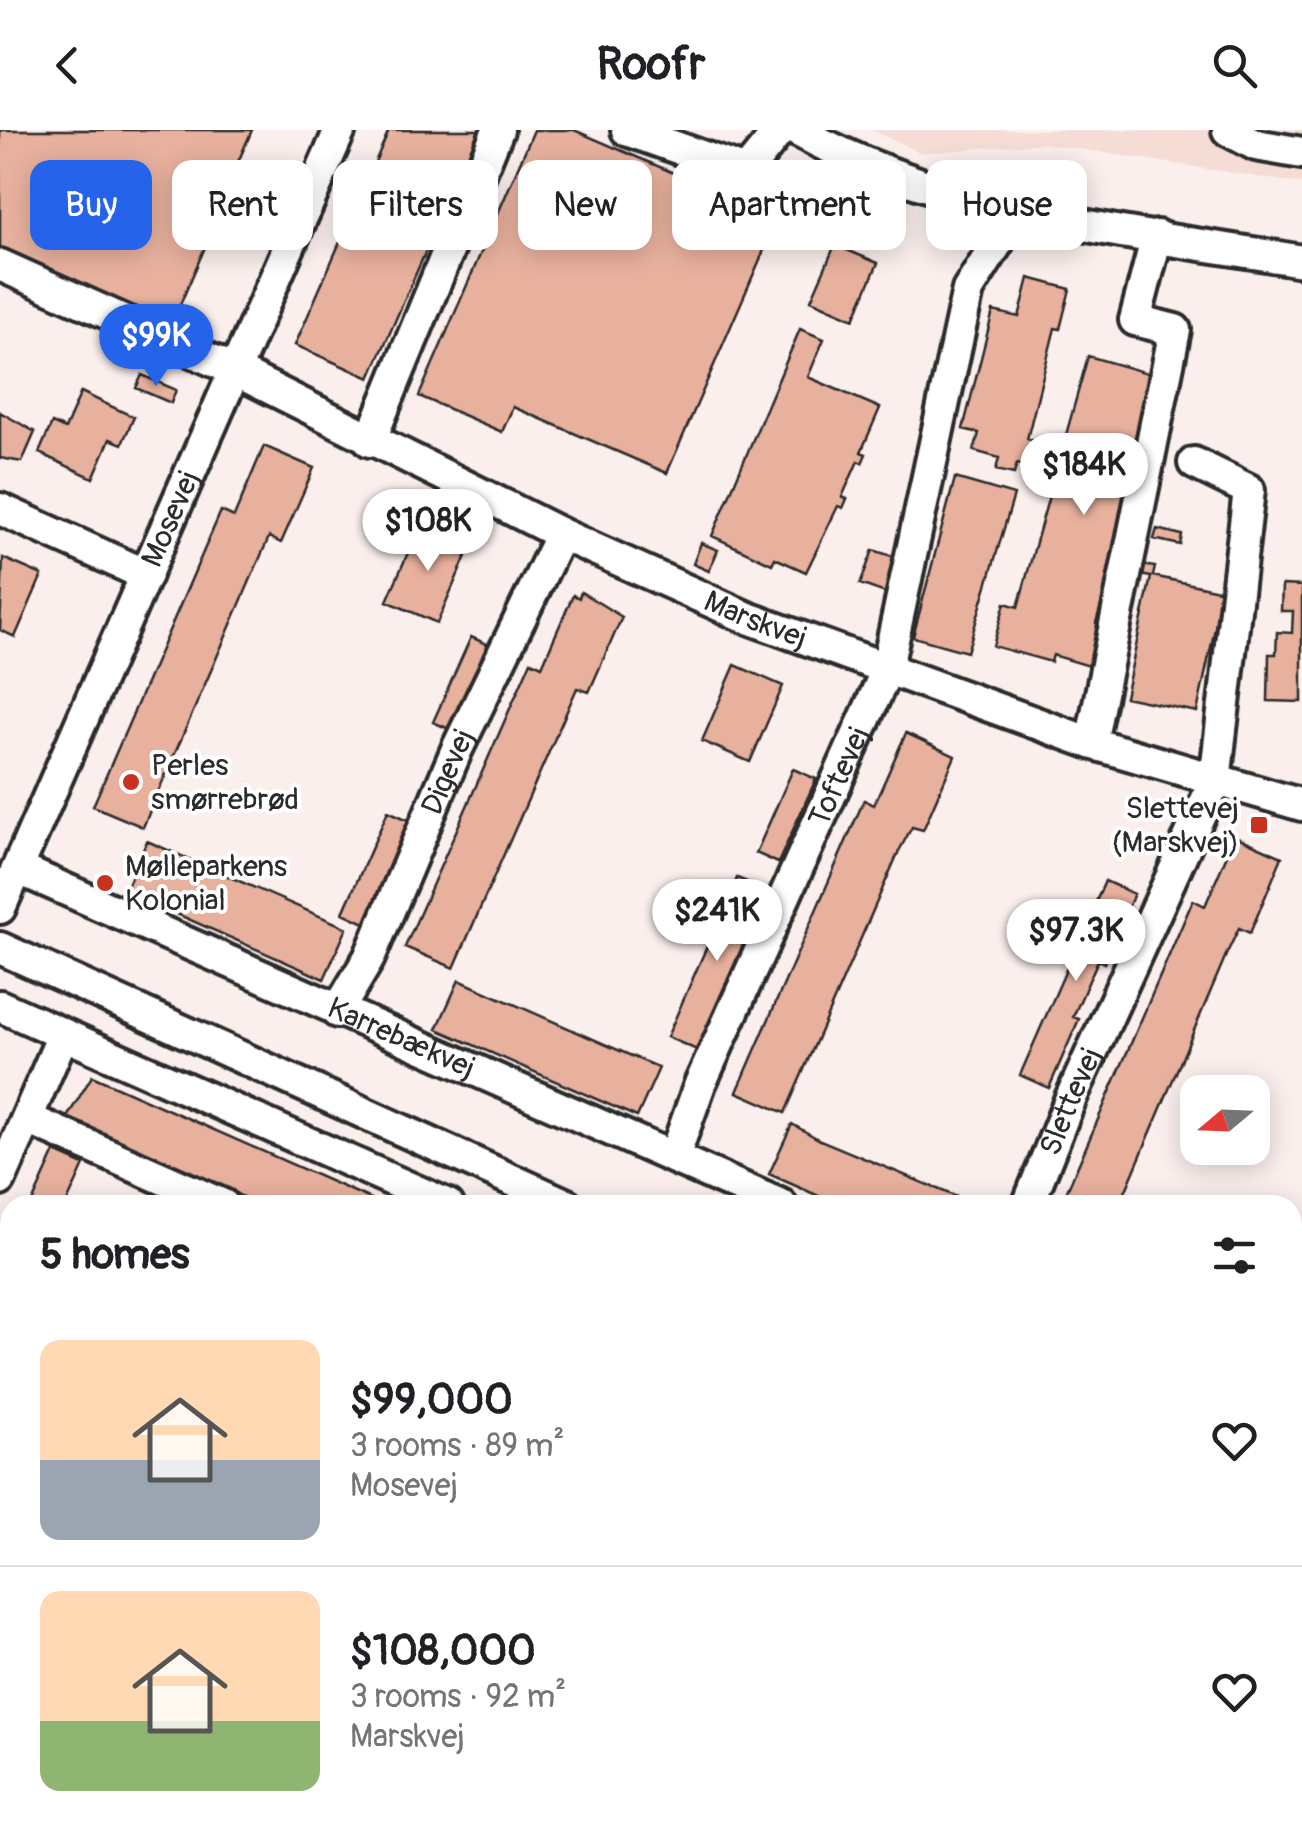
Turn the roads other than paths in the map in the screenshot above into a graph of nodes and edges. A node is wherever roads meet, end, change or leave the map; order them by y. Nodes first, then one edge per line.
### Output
1 (340, 130) edge
2 (498, 130) edge
3 (627, 130) edge
4 (780, 130) edge
5 (796, 130) edge
6 (1228, 130) edge
7 (1302, 152) edge
8 (926, 186) edge
9 (1087, 225) edge
10 (1157, 236) junction
11 (993, 250) edge
12 (1302, 261) edge
13 (0, 266) edge
14 (234, 370) junction
15 (370, 441) junction
16 (1194, 463) dead end
17 (0, 509) edge
18 (561, 534) junction
19 (146, 574) junction
20 (886, 672) junction
21 (1091, 743) junction
22 (1215, 781) junction
23 (1302, 805) edge
24 (19, 869) junction
25 (0, 908) edge
26 (0, 948) edge
27 (0, 1006) edge
28 (337, 1012) junction
29 (63, 1036) junction
30 (28, 1119) junction
31 (674, 1157) junction
32 (0, 1180) edge
33 (200, 1195) edge
34 (425, 1195) edge
35 (545, 1195) edge
36 (760, 1195) edge
37 (1032, 1195) edge

1 - 14 street, Mosevej
2 - 15 street
3 - 4 street
5 - 8 street
6 - 7 street
9 - 10 street
10 - 12 street
10 - 21 street
11 - 20 street, Toftevej
13 - 14 street, Marskvej
14 - 15 street, Marskvej
14 - 19 street, Mosevej
15 - 18 street, Marskvej
16 - 22 street, Slettevej
17 - 19 street
18 - 20 street, Marskvej
18 - 28 street, Digevej
19 - 24 street, Mosevej
20 - 21 street, Marskvej
20 - 31 street, Toftevej
21 - 22 street, Marskvej
22 - 23 street, Marskvej
22 - 37 street, Slettevej
24 - 25 street, Mosevej
24 - 28 street, Karrebækvej
26 - 35 street
27 - 29 street
28 - 31 street, Karrebækvej
29 - 30 street
29 - 34 street
30 - 32 street
30 - 33 street
31 - 36 street, Karrebækvej

